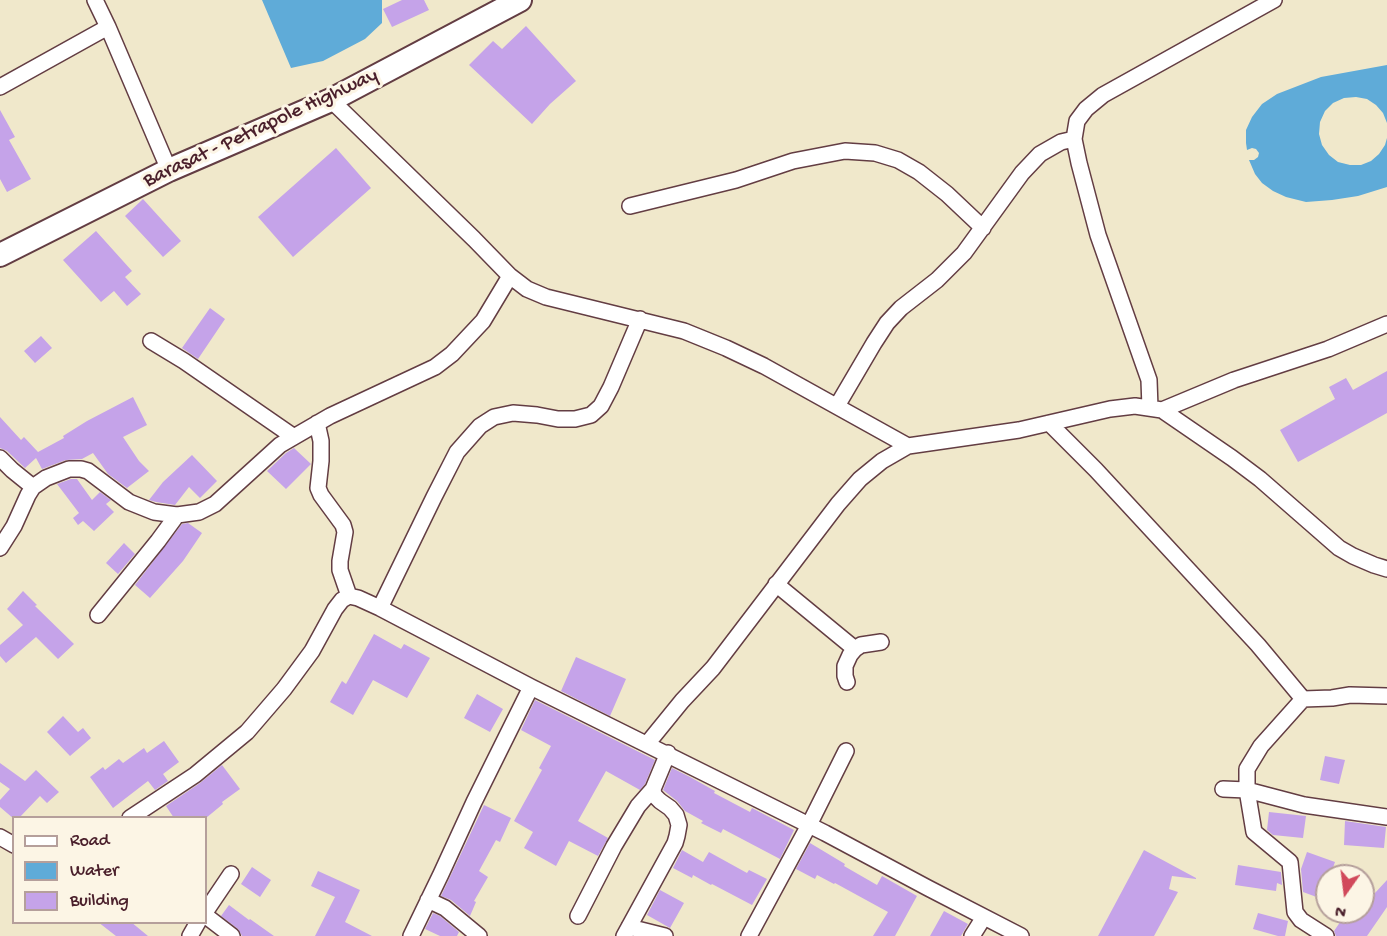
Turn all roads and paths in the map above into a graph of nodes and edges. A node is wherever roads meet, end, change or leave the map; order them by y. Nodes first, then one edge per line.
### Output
1 (95, 0) edge
2 (520, 0) edge
3 (1274, 0) edge
4 (108, 27) junction
5 (0, 87) edge
6 (331, 100) junction
7 (1074, 139) junction
8 (170, 170) junction
9 (630, 206) dead end
10 (983, 228) junction
11 (0, 255) edge
12 (510, 276) junction
13 (640, 319) junction
14 (1387, 324) edge
15 (151, 341) dead end
16 (837, 406) junction
17 (1156, 409) junction
18 (317, 423) junction
19 (1049, 423) junction
20 (294, 436) junction
21 (908, 446) junction
22 (0, 458) edge
23 (33, 487) junction
24 (177, 515) junction
25 (0, 548) edge
26 (1387, 569) edge
27 (776, 584) junction
28 (349, 596) junction
29 (380, 608) junction
30 (98, 615) dead end
31 (881, 642) dead end
32 (855, 649) junction
33 (847, 682) dead end
34 (531, 687) junction
35 (1387, 696) edge
36 (1303, 699) junction
37 (647, 744) junction
38 (846, 751) dead end
39 (668, 753) junction
40 (653, 789) junction
41 (1223, 789) dead end
42 (1247, 790) junction
43 (132, 816) edge
44 (1387, 817) edge
45 (809, 825) junction
46 (231, 874) dead end
47 (428, 900) junction
48 (207, 910) edge
49 (578, 916) dead end
50 (207, 917) edge
51 (984, 917) junction
52 (627, 932) edge
53 (756, 933) edge
54 (232, 936) edge
55 (411, 936) edge
56 (479, 936) edge
57 (665, 936) edge
58 (972, 936) edge
59 (1021, 936) edge
60 (1326, 936) edge

1 - 4 street
2 - 6 highway, Barasat - Petrapole Highway
3 - 7 street
4 - 5 street
4 - 8 street
6 - 8 highway, Barasat - Petrapole Highway
6 - 12 street
7 - 10 street
7 - 17 street
8 - 11 highway, Barasat - Petrapole Highway
9 - 10 street
10 - 16 street
12 - 13 street
12 - 18 street
13 - 16 street
13 - 29 street
14 - 17 street
15 - 20 street
16 - 21 street
17 - 19 street
17 - 26 street
18 - 20 street
18 - 28 street
19 - 21 street
19 - 36 street
20 - 24 street
21 - 27 street
22 - 23 street
23 - 24 street
23 - 25 street
24 - 30 street
27 - 32 street
27 - 37 street
28 - 29 street
28 - 43 street
29 - 34 street
31 - 32 street
32 - 33 street
34 - 37 street
34 - 47 street
35 - 36 street
36 - 42 street
37 - 39 street
38 - 45 street
39 - 40 street
39 - 45 street
40 - 49 street
40 - 52 street
41 - 42 street
42 - 44 street
42 - 60 street
45 - 51 street
45 - 53 street
46 - 48 street
47 - 55 street
47 - 56 street
50 - 54 street
51 - 58 street
51 - 59 street
52 - 57 street

